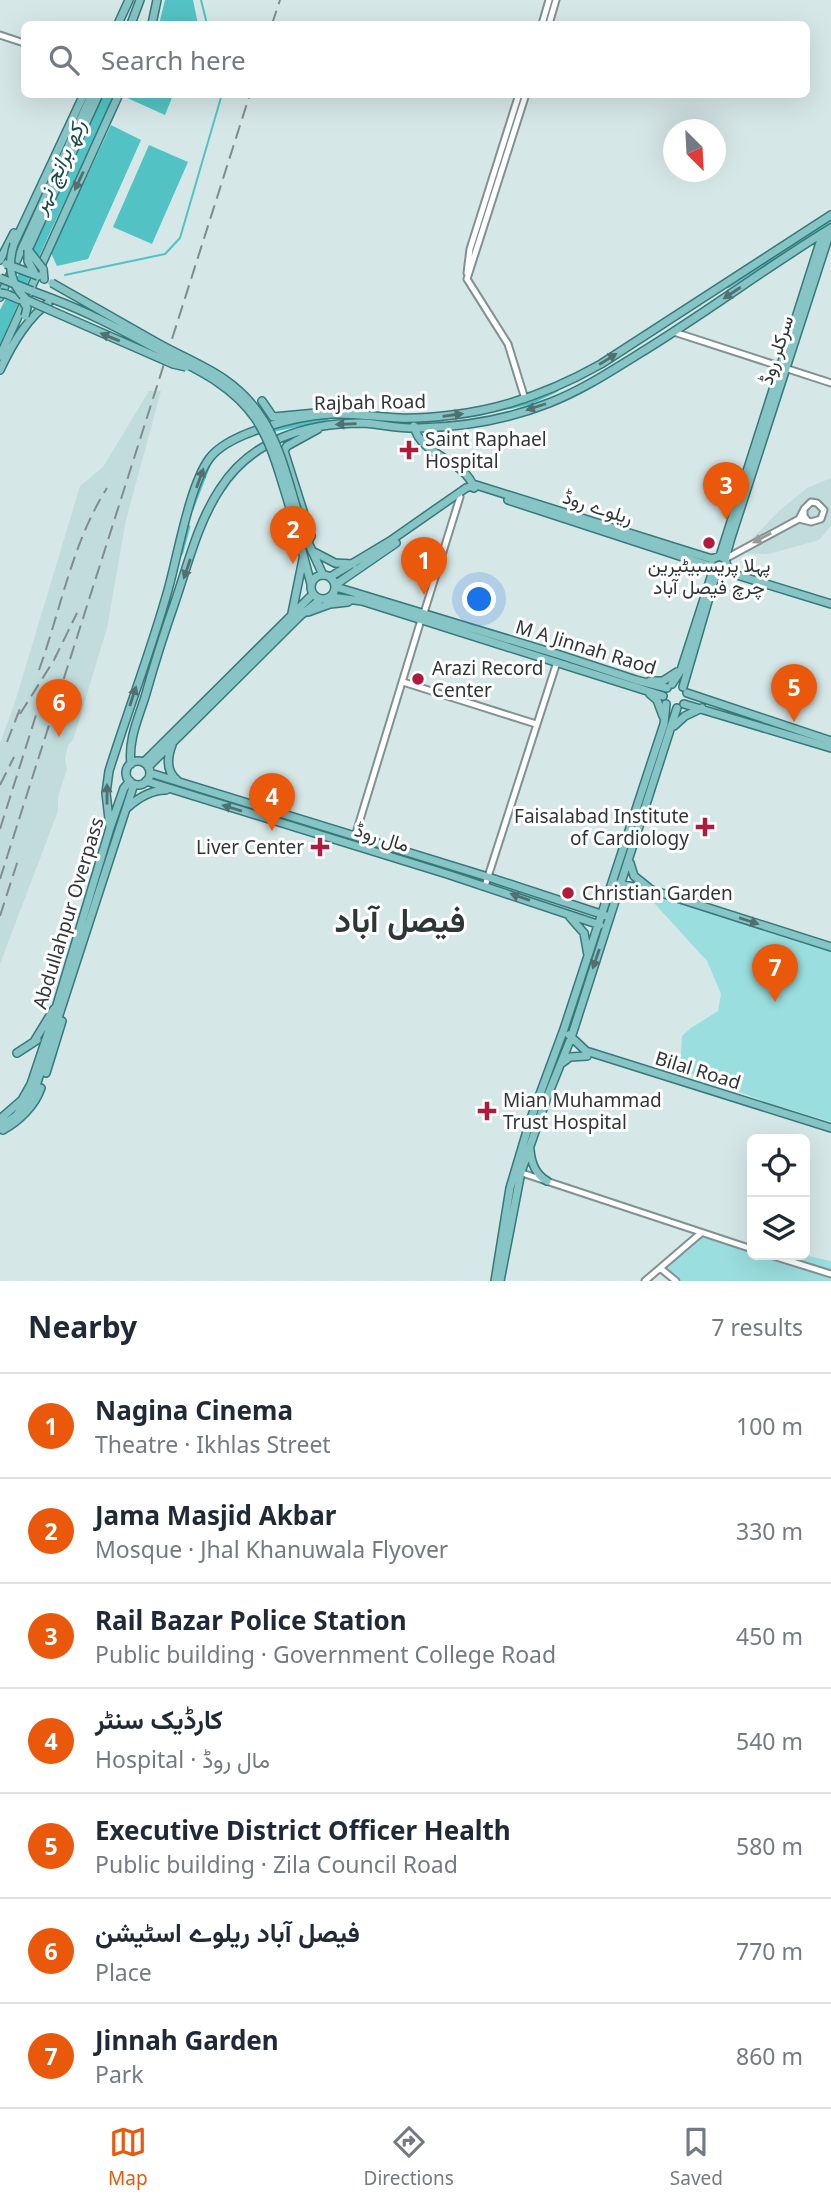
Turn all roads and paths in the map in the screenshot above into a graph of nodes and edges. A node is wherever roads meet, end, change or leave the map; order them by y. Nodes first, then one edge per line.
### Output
1 (129, 0) edge
2 (140, 0) edge
3 (157, 0) edge
4 (549, 0) edge
5 (556, 0) edge
6 (122, 21) edge
7 (132, 21) edge
8 (153, 21) edge
9 (543, 21) edge
10 (550, 21) edge
11 (0, 35) edge
12 (21, 42) edge
13 (82, 98) edge
14 (90, 98) edge
15 (97, 98) edge
16 (117, 98) edge
17 (518, 98) edge
18 (525, 98) edge
19 (831, 215) edge
20 (828, 230) edge
21 (810, 242) junction
22 (12, 244) junction
23 (818, 249) junction
24 (26, 251) junction
25 (2, 263) edge
26 (764, 265) junction
27 (41, 275) junction
28 (0, 278) edge
29 (467, 279) junction
30 (0, 295) edge
31 (53, 299) junction
32 (674, 332) junction
33 (20, 333) junction
34 (0, 356) edge
35 (783, 368) junction
36 (197, 369) junction
37 (0, 370) edge
38 (831, 383) edge
39 (525, 399) junction
40 (262, 401) dead end
41 (492, 413) junction
42 (326, 415) junction
43 (414, 423) junction
44 (321, 426) junction
45 (474, 487) junction
46 (460, 497) junction
47 (804, 509) junction
48 (296, 517) junction
49 (799, 519) junction
50 (808, 521) junction
51 (310, 547) junction
52 (303, 558) junction
53 (718, 565) junction
54 (357, 566) junction
55 (734, 575) junction
56 (327, 576) junction
57 (713, 583) junction
58 (311, 585) junction
59 (336, 586) junction
60 (356, 592) junction
61 (313, 594) junction
62 (331, 597) junction
63 (321, 599) junction
64 (362, 601) junction
65 (831, 602) edge
66 (292, 613) junction
67 (301, 615) junction
68 (423, 616) junction
69 (557, 662) junction
70 (144, 663) junction
71 (154, 666) junction
72 (681, 670) junction
73 (686, 677) junction
74 (403, 682) junction
75 (641, 685) junction
76 (669, 686) junction
77 (685, 690) junction
78 (698, 698) junction
79 (665, 700) junction
80 (681, 706) junction
81 (703, 708) junction
82 (536, 724) junction
83 (664, 724) junction
84 (665, 737) junction
85 (173, 741) junction
86 (831, 741) edge
87 (118, 743) junction
88 (131, 747) junction
89 (831, 748) edge
90 (131, 764) junction
91 (147, 771) junction
92 (132, 782) junction
93 (179, 787) junction
94 (125, 809) junction
95 (110, 828) junction
96 (355, 836) junction
97 (630, 859) junction
98 (488, 877) junction
99 (617, 884) junction
100 (485, 886) junction
101 (652, 890) junction
102 (606, 902) junction
103 (587, 909) junction
104 (566, 913) junction
105 (606, 916) junction
106 (598, 925) junction
107 (607, 929) junction
108 (831, 947) edge
109 (588, 956) junction
110 (57, 1006) junction
111 (564, 1029) junction
112 (571, 1038) junction
113 (35, 1040) junction
114 (45, 1041) junction
115 (558, 1044) junction
116 (568, 1048) junction
117 (17, 1053) dead end
118 (587, 1056) junction
119 (45, 1057) junction
120 (558, 1068) junction
121 (0, 1119) edge
122 (0, 1129) edge
123 (831, 1130) edge
124 (530, 1145) junction
125 (518, 1171) junction
126 (547, 1181) junction
127 (702, 1233) junction
128 (747, 1247) edge
129 (786, 1260) edge
130 (660, 1268) junction
131 (831, 1274) edge
132 (500, 1281) edge
133 (645, 1281) edge
134 (676, 1281) edge

1 - 6 main road
2 - 7 main road
3 - 8 main road
4 - 9 street
5 - 10 street
11 - 12 street
13 - 22 main road
14 - 30 main road
15 - 24 main road
16 -> 34 main road
17 - 29 street
18 - 29 street
19 - 26 main road, Rajbah Road
20 - 21 main road, Rajbah Road
20 - 23 main road
20 - 35 main road, سرکلر روڈ
21 - 23 main road
21 - 26 main road, Rajbah Road
22 - 24 main road, bridge
22 - 25 main road
36 -> 22 main road, bridge
23 - 35 main road
24 - 27 main road, bridge
25 - 27 main road, bridge
26 -> 32 main road, Rajbah Road
39 -> 26 main road, Rajbah Road
27 - 48 main road, bridge
28 - 31 main road, bridge
29 - 39 street
30 - 33 main road, bridge
31 - 33 main road
31 - 36 main road, bridge
32 - 35 street
32 -> 41 main road, Rajbah Road
33 - 37 main road
35 - 38 street
35 - 53 main road
36 - 48 main road, bridge
39 - 41 main road, Rajbah Road
40 - 42 main road
41 - 43 main road, Rajbah Road
42 - 43 main road, Rajbah Road
70 -> 42 main road, Rajbah Road
43 -> 44 main road, Rajbah Road
43 - 45 main road, ریلوے روڈ
44 - 51 main road
44 -> 71 main road, Rajbah Road
45 - 46 main road
45 - 53 main road, ریلوے روڈ
45 - 54 main road
46 - 54 main road
46 - 68 street
47 - 49 street
47 - 50 street
47 - 50 street
48 - 51 main road
48 - 52 main road
49 - 50 street
49 -> 53 street
51 - 54 main road
51 - 56 main road
52 - 58 main road
52 - 66 main road
53 - 55 main road
53 - 57 main road
53 - 65 main road
53 - 72 main road
54 - 56 main road
54 - 59 main road
54 - 60 main road
55 - 57 main road
55 - 65 main road
56 - 58 main road
56 - 59 main road
57 - 73 main road
58 - 61 main road
59 - 60 main road, M A Jinnah Raod
59 - 62 main road
60 - 68 main road, M A Jinnah Raod
61 - 63 main road
61 - 66 main road
62 - 63 main road
62 - 64 main road
63 - 67 main road
64 - 67 main road
64 - 68 main road
66 - 91 main road
67 - 85 main road
68 - 69 main road, M A Jinnah Raod
68 - 74 street
68 - 75 main road, M A Jinnah Raod
69 - 75 main road, M A Jinnah Raod
69 - 82 street
70 - 71 main road
87 -> 70 main road, Rajbah Road
71 - 88 main road, Rajbah Road
72 - 75 main road
72 - 76 main road
73 - 77 main road
73 - 78 main road
74 - 82 street
74 - 96 street
75 - 76 main road, M A Jinnah Raod
75 - 79 main road, M A Jinnah Raod
75 - 83 main road
76 - 77 main road, M A Jinnah Raod
76 - 79 main road
77 - 78 main road, M A Jinnah Raod
77 - 80 main road
78 - 86 main road, M A Jinnah Raod
79 - 80 main road, M A Jinnah Raod
79 - 83 main road
80 - 81 main road, M A Jinnah Raod
80 - 84 main road
81 - 84 main road
81 - 89 main road, M A Jinnah Raod
82 - 98 street
83 - 84 main road
84 - 97 main road
84 - 99 main road
85 - 91 main road
85 - 93 main road
87 - 88 main road
95 -> 87 main road, Rajbah Road
88 - 90 main road, Rajbah Road
90 - 91 main road
90 - 92 main road, Rajbah Road
91 - 92 main road
91 - 93 main road, مال روڈ
92 - 94 main road, Abdullahpur Overpass
92 - 95 main road, Abdullahpur Overpass
93 - 94 main road
93 - 96 main road, مال روڈ
100 -> 93 main road, مال روڈ
94 - 119 main road, Abdullahpur Overpass
95 - 110 main road, Abdullahpur Overpass
96 - 98 main road, مال روڈ
97 - 99 main road
97 - 101 main road
98 - 100 street
98 - 103 main road, مال روڈ
99 - 101 main road
99 - 102 main road
99 - 105 main road
104 -> 100 main road, مال روڈ
101 -> 108 main road
102 - 103 main road
102 - 105 main road
103 - 105 main road, مال روڈ
104 - 106 main road, مال روڈ
104 - 109 main road
105 - 106 main road
105 - 107 main road
106 - 107 main road, مال روڈ
106 - 109 main road
107 -> 112 main road
109 - 111 main road
110 - 113 main road
110 - 114 main road, Abdullahpur Overpass
111 - 112 main road, Bilal Road
111 - 115 main road
112 - 116 main road
112 - 123 main road, Bilal Road
113 - 114 main road
113 - 117 main road
114 - 119 main road, Abdullahpur Overpass
115 - 116 main road, Bilal Road
115 - 125 main road
116 - 118 main road, Bilal Road
116 - 120 main road
118 - 120 main road
118 - 123 main road, Bilal Road
119 - 121 main road
119 - 122 main road
120 - 124 main road
124 - 125 main road
124 - 126 main road
125 - 126 street
125 - 132 main road
126 - 127 street
127 - 128 street
127 - 130 street
129 - 131 street
130 - 133 street
130 - 134 street

